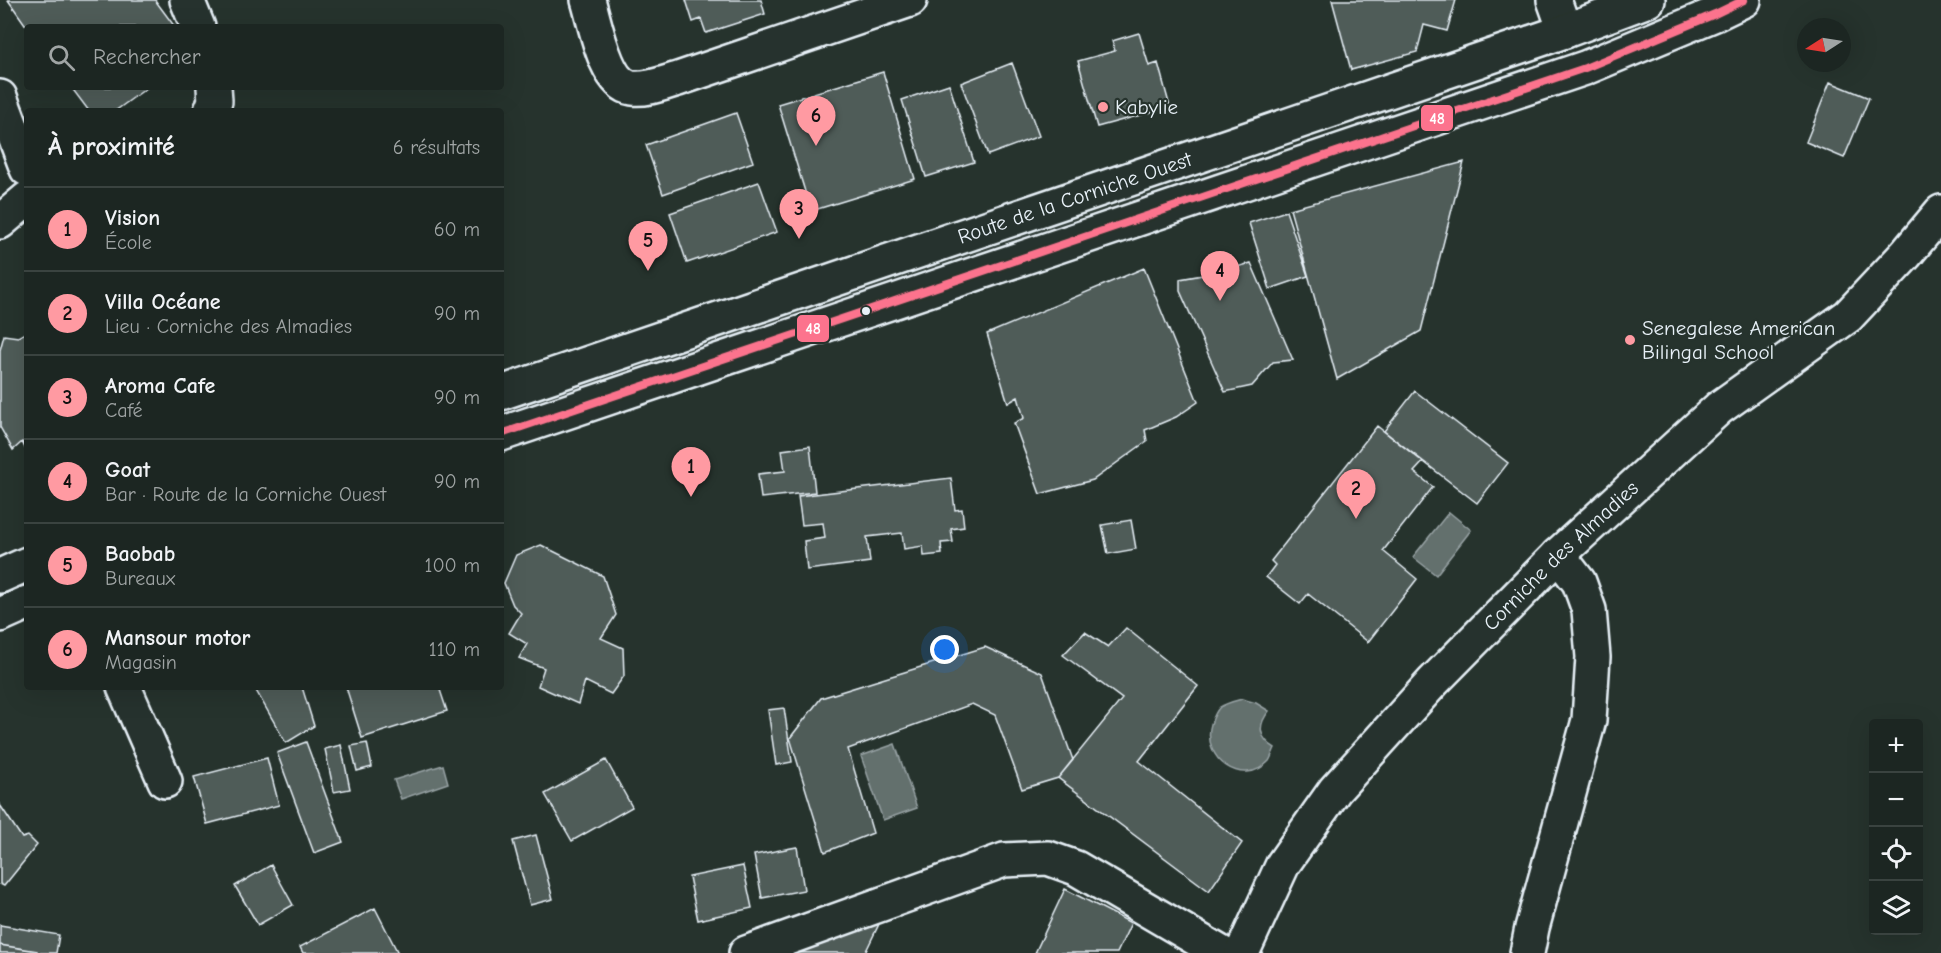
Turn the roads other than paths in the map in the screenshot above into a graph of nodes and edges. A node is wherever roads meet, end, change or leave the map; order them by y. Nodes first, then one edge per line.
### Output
1 (187, 0) edge
2 (588, 0) edge
3 (910, 0) edge
4 (1554, 0) edge
5 (1648, 0) edge
6 (1744, 0) edge
7 (197, 24) edge
8 (1565, 31) junction
9 (214, 90) edge
10 (0, 98) edge
11 (212, 108) edge
12 (24, 162) edge
13 (24, 202) edge
14 (1941, 212) edge
15 (0, 222) edge
16 (504, 392) edge
17 (504, 433) edge
18 (1558, 555) junction
19 (24, 565) edge
20 (0, 576) edge
21 (24, 604) edge
22 (0, 615) edge
23 (125, 690) edge
24 (165, 781) dead end
25 (746, 953) edge
26 (1221, 953) edge
27 (1242, 953) edge
28 (1527, 953) edge

1 - 7 main road
2 - 3 main road
4 - 8 main road
5 - 8 main road, Route de la Corniche Ouest
6 - 17 main road, Route de la Corniche Ouest
8 - 16 main road, Route de la Corniche Ouest
9 - 11 main road
10 - 12 main road
13 - 15 main road
14 - 18 main road, Corniche des Almadies
18 - 27 main road, Corniche des Almadies
18 - 28 main road
19 - 20 main road
21 - 22 main road
23 - 24 main road
25 - 26 main road

